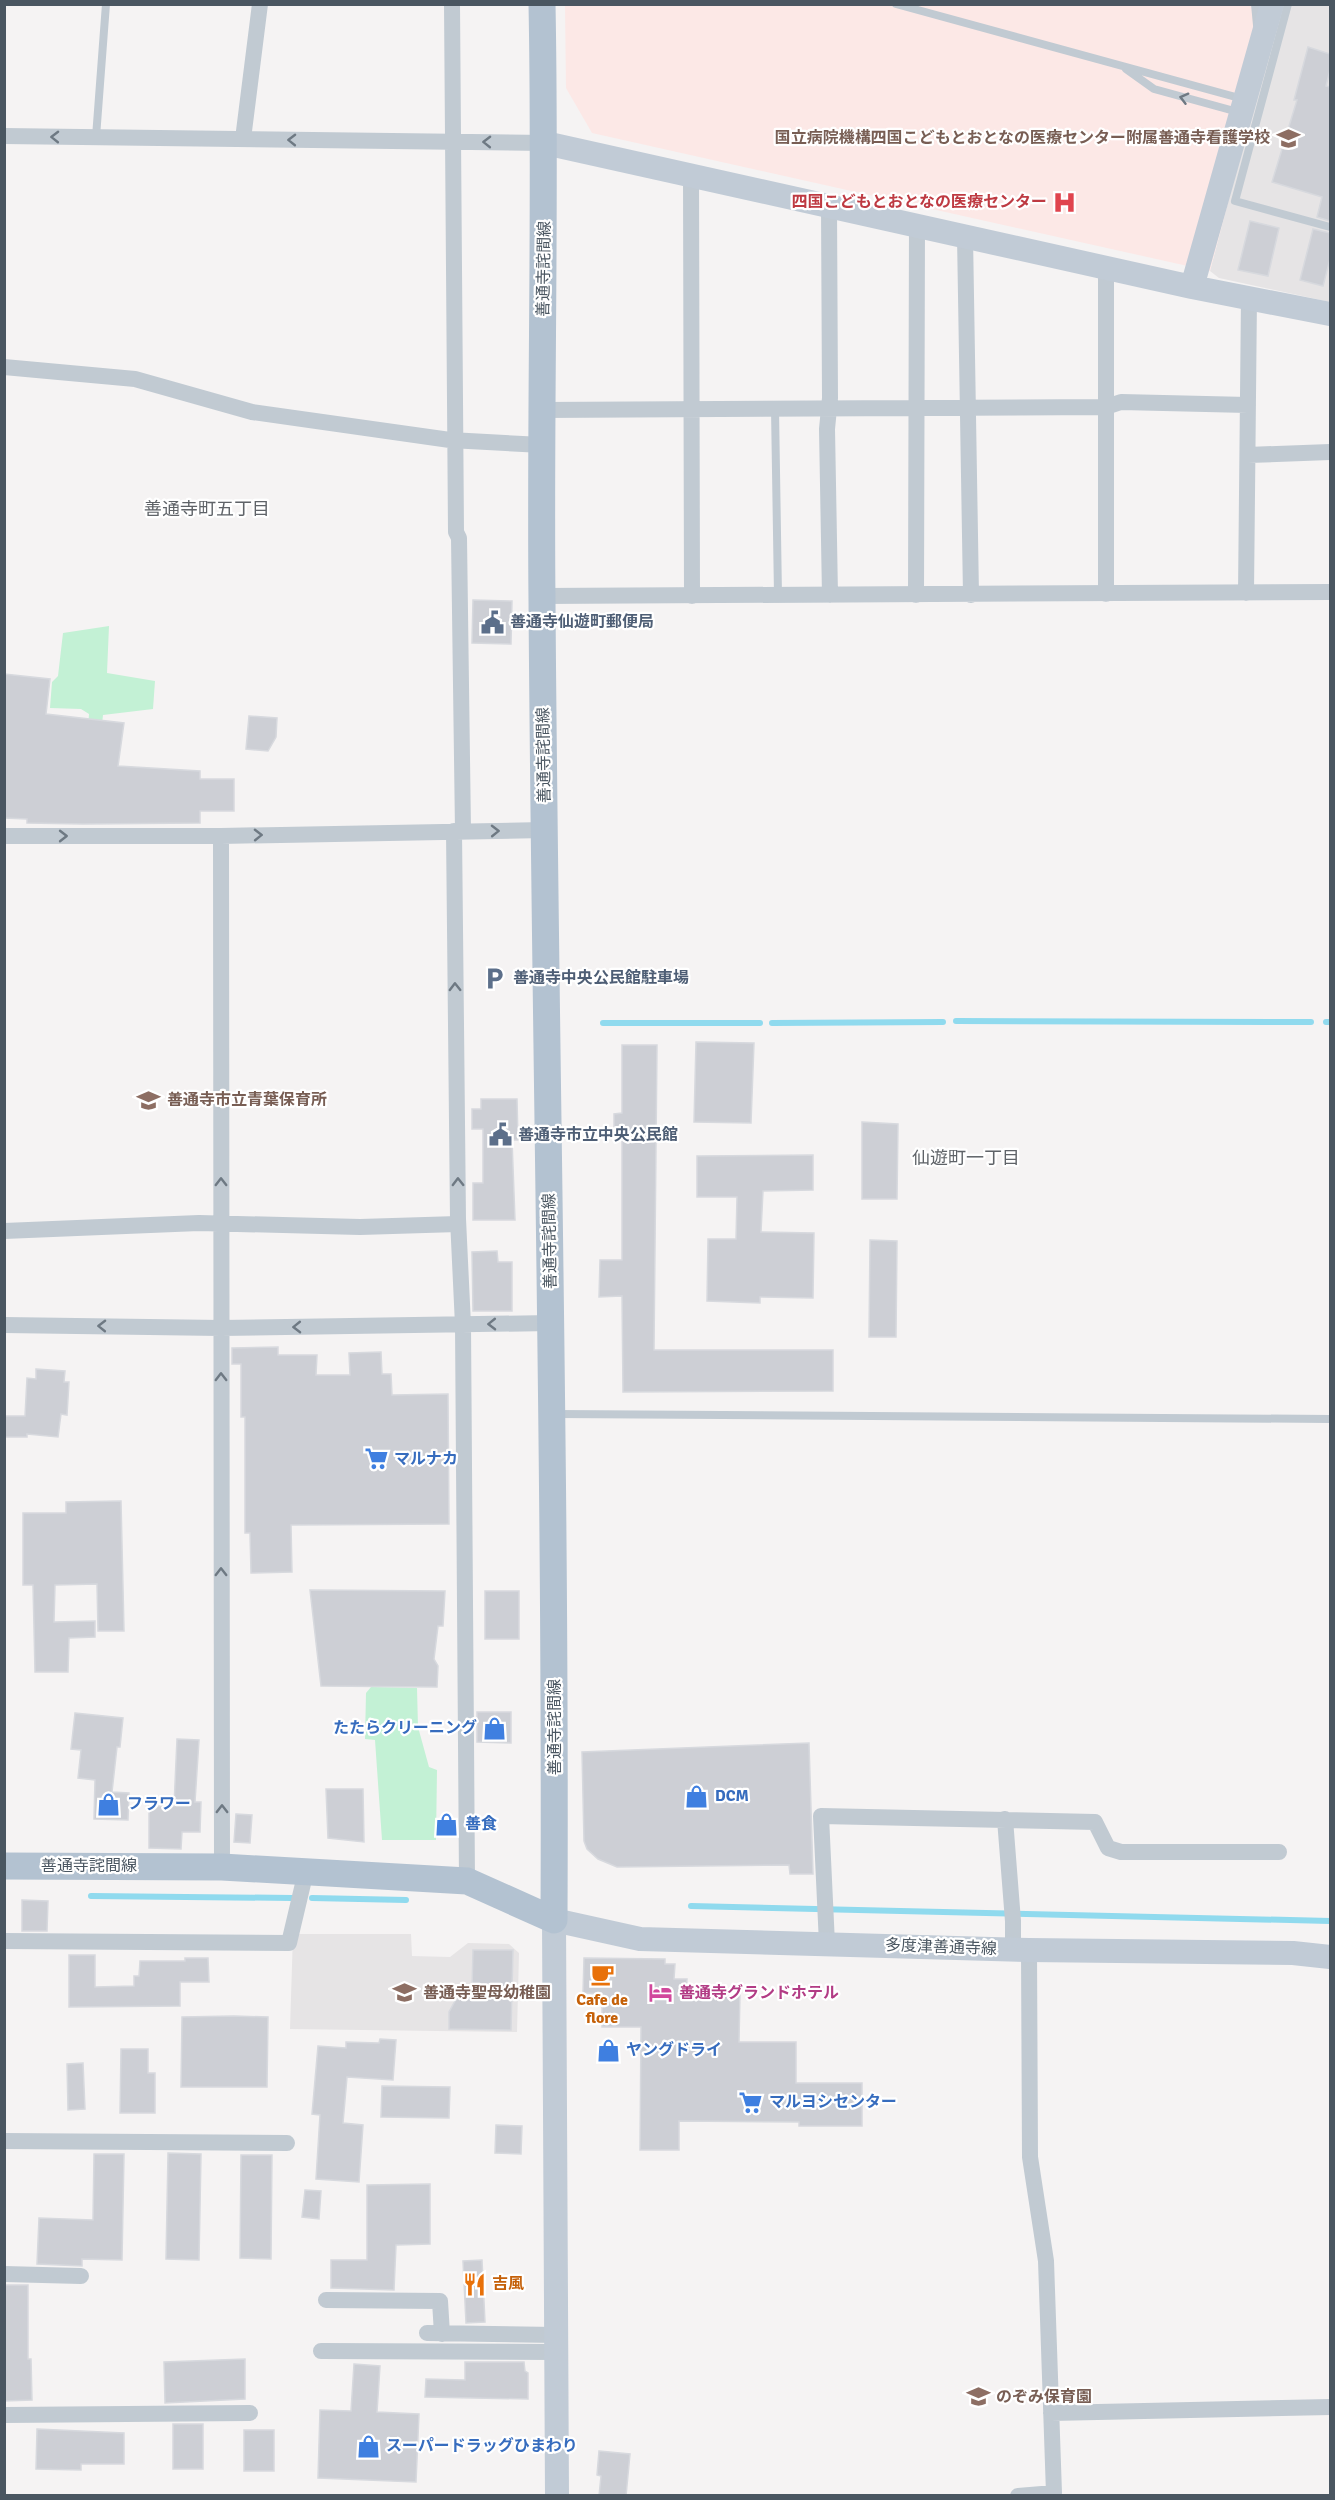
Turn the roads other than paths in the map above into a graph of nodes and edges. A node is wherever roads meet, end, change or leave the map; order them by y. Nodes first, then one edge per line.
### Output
1 (106, 4) edge
2 (260, 4) edge
3 (452, 4) edge
4 (542, 4) edge
5 (896, 4) edge
6 (1254, 4) edge
7 (1272, 4) edge
8 (1288, 4) edge
9 (1260, 46) junction
10 (1123, 67) junction
11 (1243, 106) junction
12 (4, 136) edge
13 (96, 137) junction
14 (243, 139) junction
15 (453, 142) junction
16 (545, 143) junction
17 (691, 175) junction
18 (829, 206) junction
19 (918, 226) junction
20 (1330, 227) edge
21 (965, 236) junction
22 (1106, 268) junction
23 (1192, 287) junction
24 (1249, 297) junction
25 (1330, 314) edge
26 (4, 367) edge
27 (1248, 405) junction
28 (1106, 407) junction
29 (829, 408) junction
30 (916, 408) junction
31 (968, 408) junction
32 (692, 409) junction
33 (776, 409) junction
34 (542, 410) junction
35 (455, 440) junction
36 (542, 445) junction
37 (1330, 452) edge
38 (1248, 454) junction
39 (1330, 592) edge
40 (1246, 593) junction
41 (1106, 594) junction
42 (778, 595) junction
43 (830, 595) junction
44 (916, 595) junction
45 (971, 595) junction
46 (692, 596) junction
47 (542, 597) junction
48 (544, 830) junction
49 (458, 831) junction
50 (4, 836) edge
51 (221, 836) junction
52 (221, 1223) junction
53 (458, 1224) junction
54 (4, 1231) edge
55 (550, 1323) junction
56 (4, 1325) edge
57 (463, 1325) junction
58 (221, 1328) junction
59 (552, 1414) junction
60 (1330, 1419) edge
61 (1005, 1819) junction
62 (1279, 1852) dead end
63 (4, 1866) edge
64 (222, 1867) junction
65 (306, 1871) junction
66 (467, 1881) junction
67 (554, 1920) junction
68 (4, 1941) edge
69 (827, 1944) junction
70 (1021, 1949) junction
71 (1330, 1957) edge
72 (4, 2141) edge
73 (287, 2143) dead end
74 (4, 2274) edge
75 (81, 2276) dead end
76 (326, 2300) dead end
77 (556, 2343) junction
78 (321, 2350) dead end
79 (1330, 2407) edge
80 (250, 2413) dead end
81 (1052, 2413) junction
82 (4, 2415) edge
83 (557, 2496) edge
84 (1018, 2496) edge

1 - 13 lane
2 - 14 street
3 - 15 street
4 - 16 main road, 善通寺詫間線
5 - 10 lane
6 - 9 lane
7 - 9 street
8 - 20 lane
9 - 11 street
10 - 11 lane
11 -> 10 lane
11 - 23 street
13 -> 12 street
13 - 14 street
15 -> 14 street
16 -> 15 street
15 - 35 street
16 - 17 street
16 - 34 main road, 善通寺詫間線
17 - 18 street
17 - 32 street
18 - 19 street
18 - 29 street
19 - 21 street
19 - 30 street
21 - 22 street
21 - 31 street
22 - 23 street
22 - 28 street
23 - 24 street
24 - 25 street
24 - 27 street
26 - 35 street
27 - 28 street
27 - 38 street
28 - 31 street
28 - 41 street
29 - 30 street
29 - 33 street
29 - 43 street
30 - 31 street
30 - 44 street
31 - 45 street
32 - 33 street
32 - 34 street
32 - 46 street
33 - 42 lane
34 - 36 main road, 善通寺詫間線
35 - 36 street
35 - 49 street
36 - 47 main road, 善通寺詫間線
37 - 38 street
38 - 40 street
39 - 40 street
40 - 41 street
41 - 45 street
42 - 43 street
42 - 46 street
43 - 44 street
44 - 45 street
46 - 47 street
47 - 48 main road, 善通寺詫間線
49 -> 48 street
48 - 55 main road, 善通寺詫間線
51 -> 49 street
53 -> 49 street
50 -> 51 street
52 -> 51 street
52 - 53 street
52 - 54 street
52 - 58 street
53 - 57 street
55 -> 57 street
55 - 59 main road, 善通寺詫間線
58 -> 56 street
57 -> 58 street
57 - 66 street
64 -> 58 street
59 - 60 lane
59 - 67 main road, 善通寺詫間線
61 - 62 street
61 - 69 street
61 - 70 street
63 - 64 main road, 善通寺詫間線
64 - 65 main road, 善通寺詫間線
65 - 66 main road, 善通寺詫間線
65 - 68 street
66 - 67 main road, 善通寺詫間線
67 - 69 street, 多度津善通寺線
67 - 77 street
69 - 70 street, 多度津善通寺線
70 - 71 street, 多度津善通寺線
70 - 81 street
72 - 73 street
74 - 75 street
76 - 77 street
77 - 78 street
77 - 83 street
79 - 81 street
80 - 82 street
81 - 84 street

